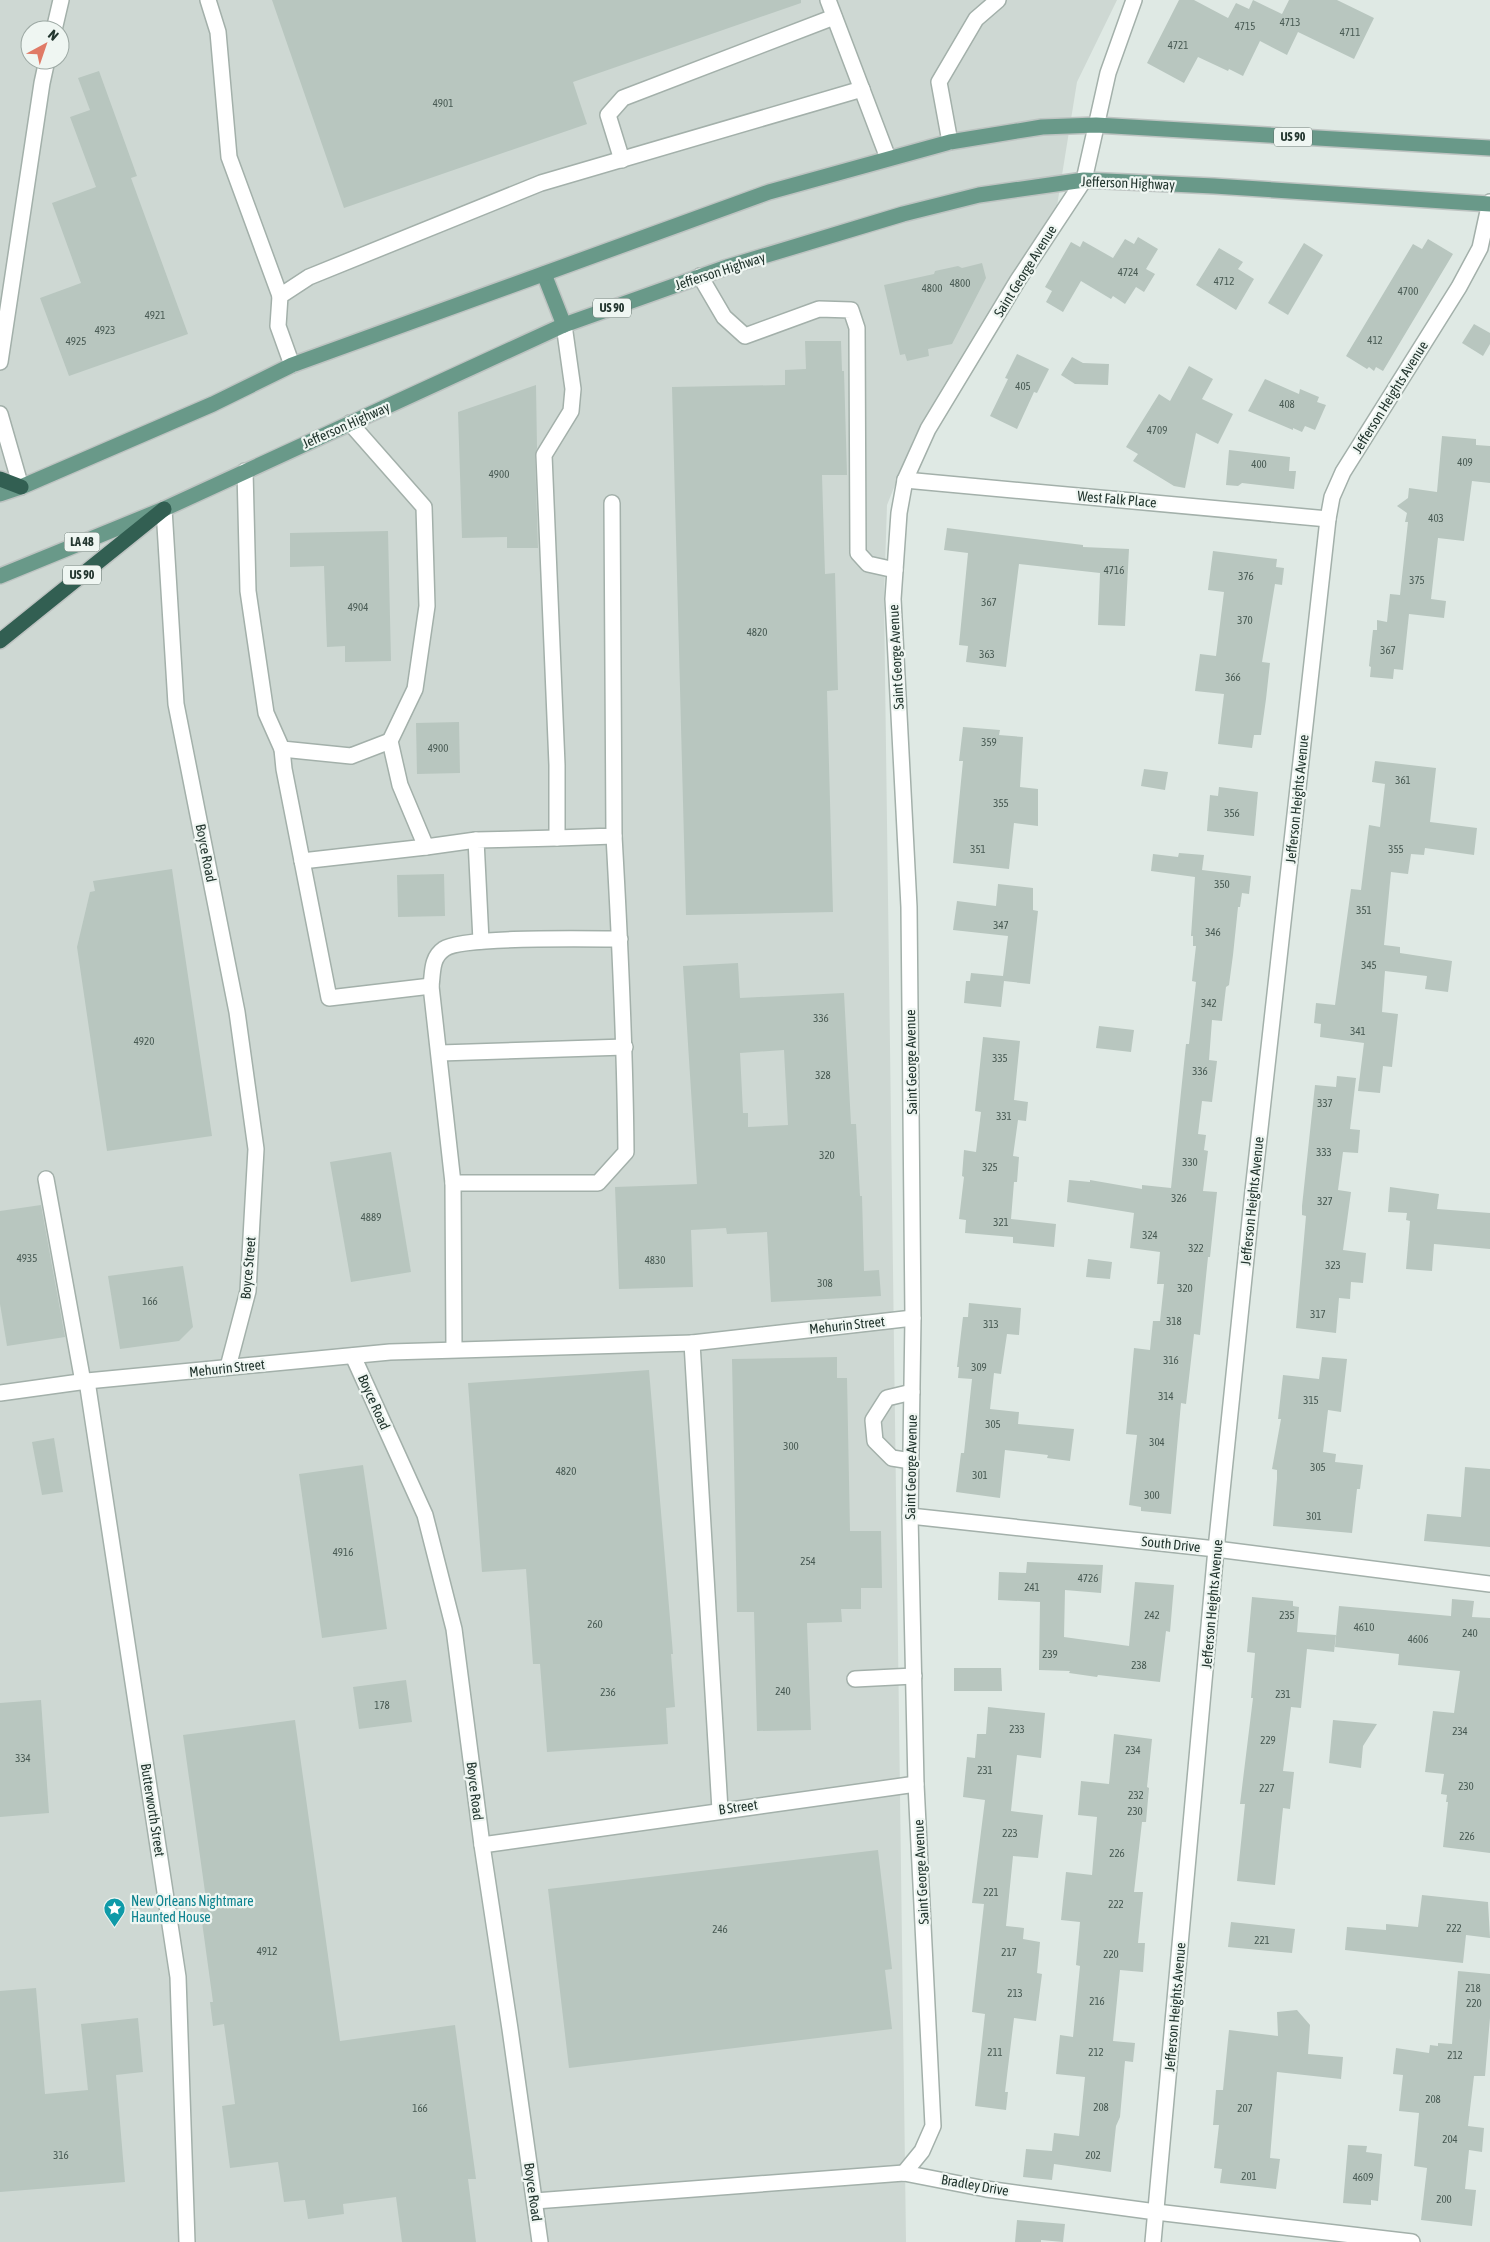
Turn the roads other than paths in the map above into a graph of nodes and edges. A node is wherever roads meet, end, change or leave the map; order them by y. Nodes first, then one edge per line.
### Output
1 (61, 0) edge
2 (208, 0) edge
3 (828, 0) edge
4 (998, 0) edge
5 (1134, 0) edge
6 (834, 17) junction
7 (56, 20) edge
8 (45, 70) edge
9 (862, 89) junction
10 (1096, 126) junction
11 (950, 142) junction
12 (1490, 148) edge
13 (888, 158) junction
14 (622, 160) junction
15 (1084, 180) junction
16 (1490, 204) edge
17 (544, 274) junction
18 (700, 276) junction
19 (280, 296) junction
20 (564, 325) junction
21 (2, 329) edge
22 (0, 362) edge
23 (292, 365) junction
24 (0, 414) edge
25 (350, 423) junction
26 (245, 471) junction
27 (0, 479) edge
28 (905, 480) junction
29 (22, 486) junction
30 (0, 494) edge
31 (612, 503) dead end
32 (164, 509) junction
33 (1328, 519) junction
34 (895, 570) junction
35 (0, 576) edge
36 (0, 641) edge
37 (390, 741) junction
38 (282, 749) junction
39 (614, 836) junction
40 (557, 838) junction
41 (476, 840) junction
42 (426, 847) junction
43 (302, 861) junction
44 (620, 939) junction
45 (480, 941) junction
46 (431, 986) junction
47 (625, 1047) junction
48 (440, 1053) junction
49 (46, 1179) dead end
50 (453, 1183) junction
51 (253, 1196) joint
52 (914, 1318) junction
53 (692, 1343) junction
54 (454, 1349) junction
55 (353, 1356) junction
56 (228, 1368) junction
57 (85, 1381) junction
58 (912, 1392) junction
59 (0, 1393) edge
60 (911, 1461) junction
61 (910, 1516) junction
62 (1216, 1549) junction
63 (1490, 1584) edge
64 (914, 1676) junction
65 (855, 1679) dead end
66 (916, 1784) junction
67 (720, 1810) junction
68 (482, 1844) junction
69 (904, 2173) junction
70 (535, 2200) junction
71 (1156, 2212) junction
72 (187, 2242) edge
73 (540, 2242) edge
74 (1153, 2242) edge
75 (1412, 2242) edge

1 - 7 street
2 - 19 street
3 - 6 street
4 - 11 street
5 - 10 street, Saint George Avenue
6 - 9 street
6 - 14 street
8 - 21 street
9 - 13 street
9 - 14 street
10 - 11 main road, US 90
10 - 12 main road, US 90
10 - 15 street, Saint George Avenue
11 - 13 main road, US 90
13 - 17 main road, US 90
14 - 19 street
15 - 16 main road, Jefferson Highway / US 90
15 - 18 main road, Jefferson Highway / US 90
15 - 28 street, Saint George Avenue
16 - 33 street, Jefferson Heights Avenue
17 - 20 main road
17 - 23 main road, US 90
18 - 20 main road, Jefferson Highway / US 90
18 - 34 street
19 - 23 street
20 - 25 main road, Jefferson Highway / US 90
20 - 40 street
21 - 22 street
23 - 29 main road, US 90
24 - 29 street
25 - 26 main road, Jefferson Highway / US 90
25 - 37 street
26 - 32 main road, Jefferson Highway / US 90
26 - 38 street
27 - 29 highway
28 - 33 street, West Falk Place
28 - 34 street, Saint George Avenue
29 - 30 main road, US 90
31 - 39 street
32 - 35 main road, Jefferson Highway / LA 48
32 - 36 highway, US 90
32 - 51 street, Boyce Road
33 - 62 street, Jefferson Heights Avenue
34 - 52 street, Saint George Avenue
37 - 38 street
37 - 42 street
38 - 43 street
39 - 40 street
39 - 44 street
40 - 41 street
41 - 42 street
41 - 45 street
42 - 43 street
43 - 46 street
44 - 45 street
44 - 47 street
45 - 46 street
46 - 48 street
47 - 48 street
47 - 50 street
48 - 50 street
49 - 57 street, Butterworth Street
50 - 54 street
51 - 56 street, Boyce Street
52 - 53 street, Mehurin Street
52 - 58 street, Saint George Avenue
53 - 54 street, Mehurin Street
53 - 67 street
54 - 55 street, Mehurin Street
55 - 56 street, Mehurin Street
55 - 68 street, Boyce Road
56 - 57 street, Mehurin Street
57 - 59 street, Mehurin Street
57 - 72 street, Butterworth Street
58 - 60 street, Saint George Avenue
58 - 60 street
60 - 61 street, Saint George Avenue
61 - 62 street, South Drive
61 - 64 street, Saint George Avenue
62 - 63 street, South Drive
62 - 71 street, Jefferson Heights Avenue
64 - 65 street
64 - 66 street, Saint George Avenue
66 - 67 street, B Street
66 - 69 street, Saint George Avenue
67 - 68 street, B Street
68 - 70 street, Boyce Road
69 - 70 street, Bradley Drive
69 - 71 street, Bradley Drive
70 - 73 street, Boyce Road
71 - 74 street, Jefferson Heights Avenue
71 - 75 street, Bradley Drive

